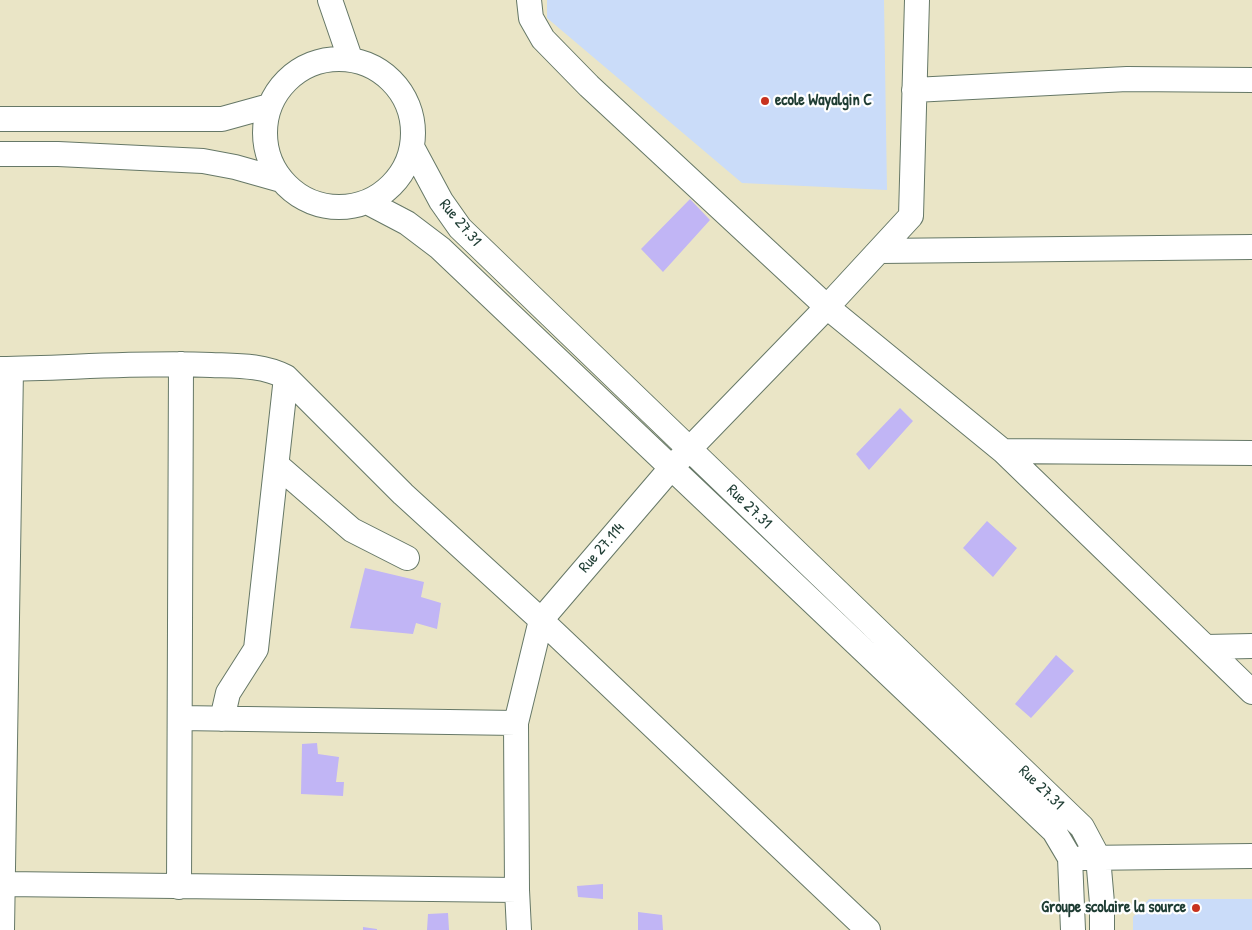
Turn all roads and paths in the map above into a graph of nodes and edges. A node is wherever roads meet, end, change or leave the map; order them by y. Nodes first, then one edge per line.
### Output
1 (330, 0) edge
2 (529, 0) edge
3 (917, 0) edge
4 (350, 58) junction
5 (1252, 80) edge
6 (914, 90) junction
7 (269, 106) junction
8 (0, 119) edge
9 (412, 147) junction
10 (0, 154) edge
11 (281, 180) junction
12 (367, 202) junction
13 (1252, 247) edge
14 (880, 250) junction
15 (827, 307) junction
16 (181, 364) junction
17 (5, 369) edge
18 (286, 377) junction
19 (688, 449) junction
20 (1003, 450) junction
21 (1252, 454) edge
22 (277, 465) junction
23 (672, 467) junction
24 (407, 558) dead end
25 (541, 620) junction
26 (1252, 646) edge
27 (1206, 647) junction
28 (1252, 692) edge
29 (180, 718) junction
30 (222, 719) junction
31 (516, 723) junction
32 (1252, 856) edge
33 (1098, 857) junction
34 (1070, 858) junction
35 (4, 884) junction
36 (179, 887) junction
37 (517, 890) junction
38 (2, 930) edge
39 (519, 930) edge
40 (868, 930) edge
41 (1073, 930) edge
42 (1102, 930) edge

1 - 4 street
2 - 15 street
3 - 6 street, Rue 27.114
4 - 7 street
4 - 9 street
5 - 6 street
6 - 14 street, Rue 27.114
7 - 8 street
7 - 11 street
9 - 12 street
9 - 19 street, Rue 27.31
10 - 11 street
11 - 12 street
12 - 23 street, Rue 27.31
13 - 14 street
14 - 15 street, Rue 27.114
15 - 19 street, Rue 27.114
15 - 20 street
16 - 17 street
16 - 18 street
16 - 29 street
17 - 35 street
18 - 22 street
18 - 25 street
19 - 23 street, Rue 27.114
19 - 33 street, Rue 27.31
20 - 21 street
20 - 27 street
22 - 24 street
22 - 30 street
23 - 25 street, Rue 27.114
23 - 34 street, Rue 27.31
25 - 31 street, Rue 27.114
25 - 40 street
26 - 27 street
27 - 28 street
29 - 30 street
29 - 36 street
30 - 31 street
31 - 37 street, Rue 27.114
32 - 33 street
33 - 34 street
33 - 42 street
34 - 41 street
35 - 36 street
35 - 38 street
36 - 37 street
37 - 39 street, Rue 27.114

